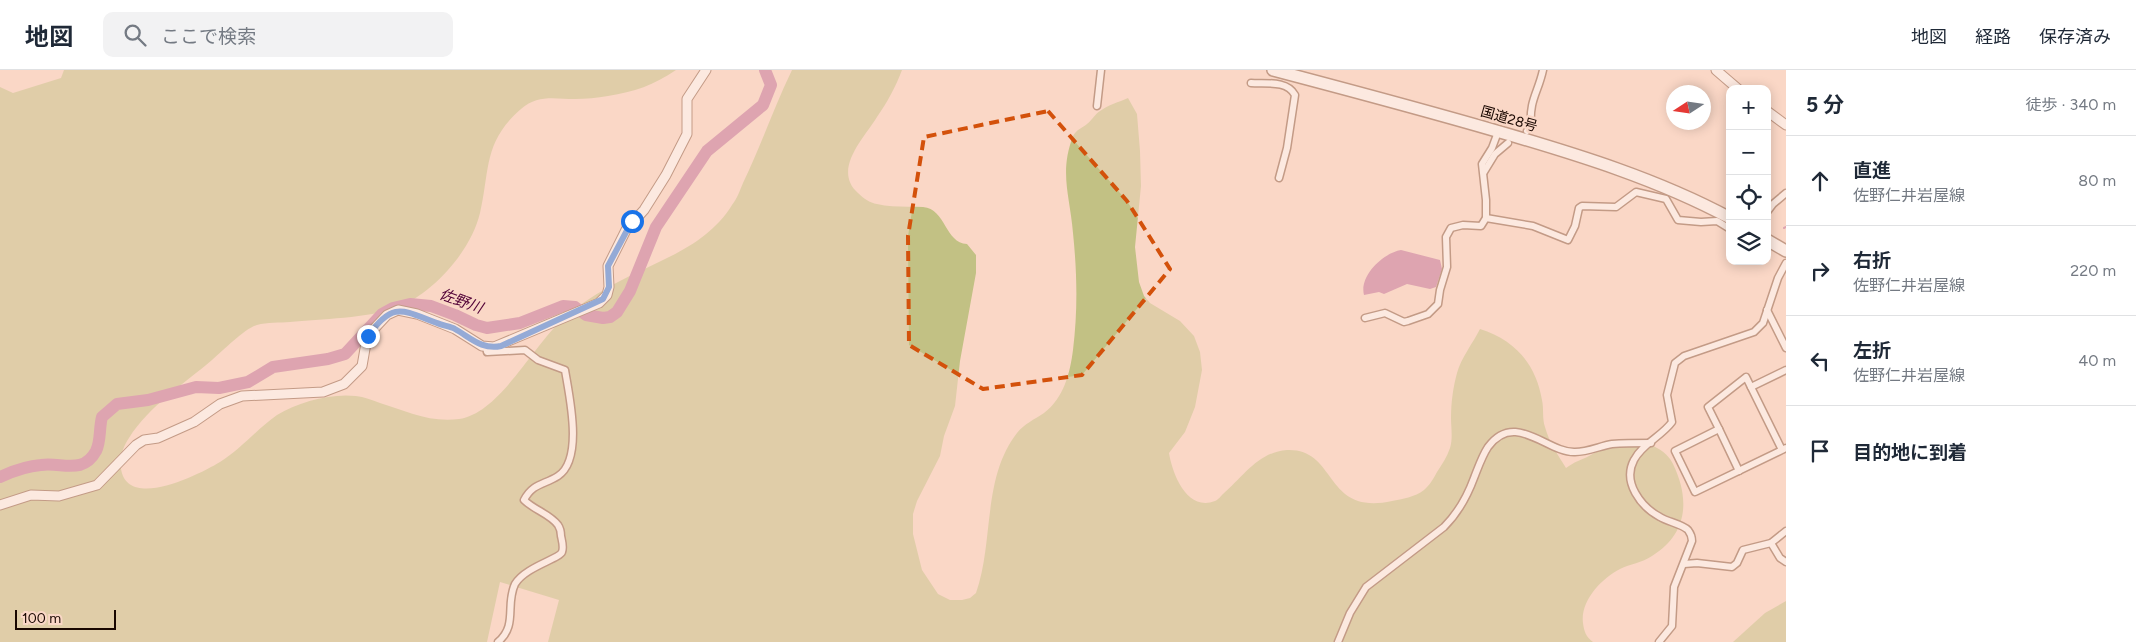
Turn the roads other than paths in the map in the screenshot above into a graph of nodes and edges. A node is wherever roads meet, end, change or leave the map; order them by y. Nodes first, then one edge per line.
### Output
1 (706, 70) edge
2 (1101, 70) edge
3 (1273, 70) edge
4 (1543, 70) edge
5 (1716, 70) edge
6 (1252, 83) dead end
7 (1733, 85) edge
8 (1097, 106) dead end
9 (1771, 114) edge
10 (1786, 126) edge
11 (1527, 131) dead end
12 (1498, 132) junction
13 (1508, 143) dead end
14 (1483, 173) junction
15 (1279, 178) dead end
16 (1786, 193) edge
17 (1771, 207) edge
18 (1726, 216) edge
19 (1486, 218) junction
20 (1726, 227) edge
21 (1771, 242) edge
22 (1786, 251) edge
23 (1786, 264) edge
24 (1767, 310) junction
25 (1365, 318) dead end
26 (1786, 331) edge
27 (1779, 335) junction
28 (486, 347) junction
29 (1786, 348) edge
30 (1786, 370) edge
31 (1751, 387) junction
32 (1719, 429) junction
33 (1650, 443) junction
34 (1784, 449) edge
35 (1739, 471) junction
36 (0, 505) edge
37 (1786, 531) edge
38 (1771, 544) junction
39 (1786, 562) edge
40 (1684, 564) junction
41 (498, 642) edge
42 (1338, 642) edge
43 (1659, 642) edge

1 - 28 main road
2 - 8 street
3 - 12 highway, 国道28号
4 - 11 street
5 - 7 main road
6 - 15 street
9 - 10 main road
12 - 14 street
12 - 18 highway, 国道28号
13 - 14 street
14 - 19 street
16 - 17 street
19 - 20 street
19 - 25 street
21 - 22 highway
23 - 24 street
24 - 27 street
24 - 33 street
26 - 27 street
27 - 29 street
28 - 36 main road
28 - 41 street
30 - 31 street
31 - 32 street
31 - 34 street
32 - 35 street
32 - 35 street
33 - 40 street
33 - 42 street
34 - 35 street
37 - 38 street
38 - 39 street
38 - 40 street
40 - 43 street

